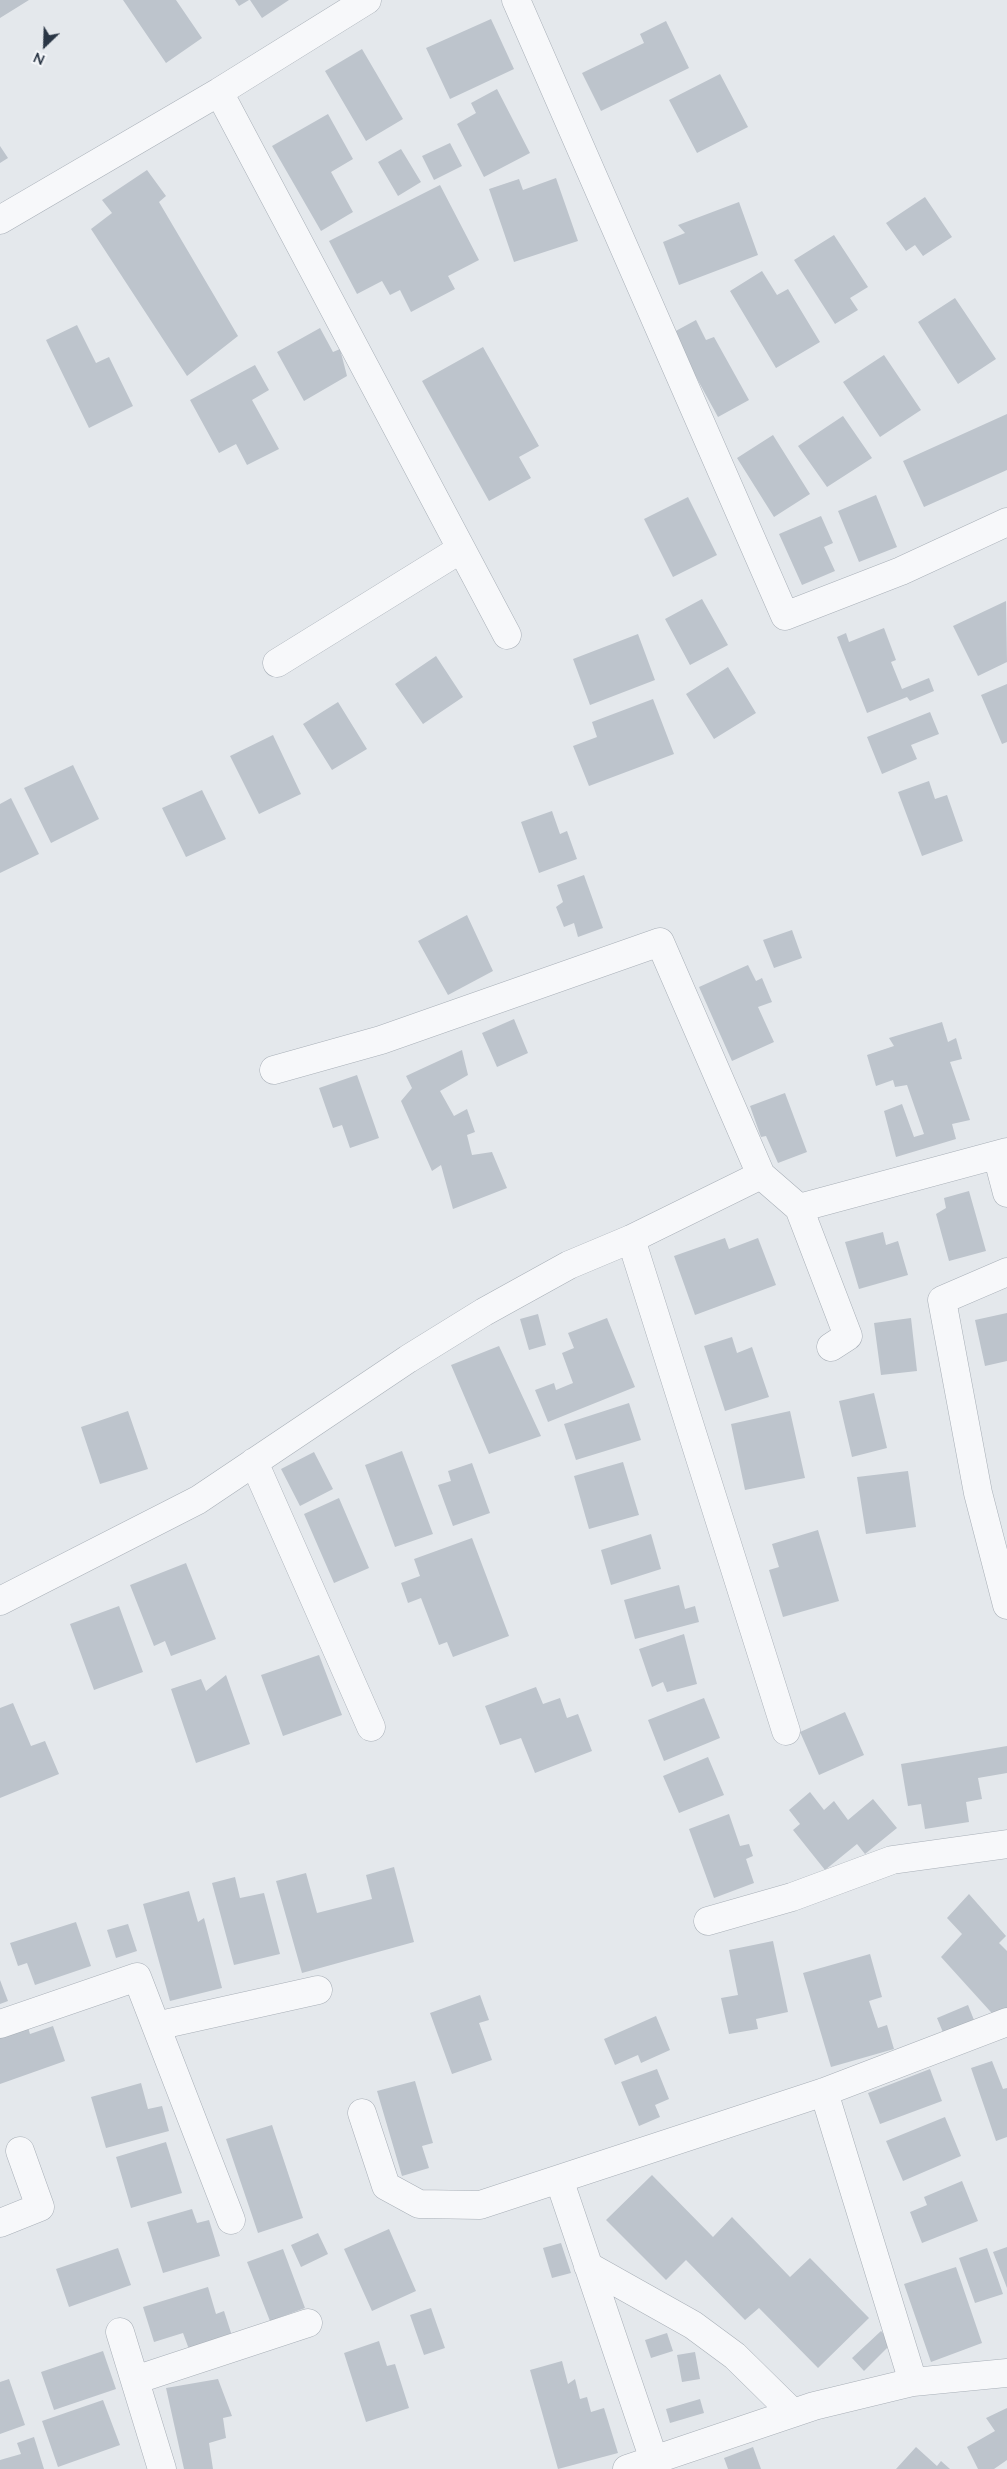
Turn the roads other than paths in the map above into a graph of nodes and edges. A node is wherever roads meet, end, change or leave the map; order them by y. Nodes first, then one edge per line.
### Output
1 (367, 0) edge
2 (516, 0) edge
3 (219, 92) junction
4 (0, 220) edge
5 (1007, 522) edge
6 (461, 549) junction
7 (507, 635) dead end
8 (276, 664) dead end
9 (274, 1070) dead end
10 (1002, 1154) edge
11 (761, 1175) junction
12 (1007, 1193) edge
13 (799, 1208) junction
14 (631, 1239) junction
15 (1007, 1272) edge
16 (831, 1347) dead end
17 (254, 1462) junction
18 (0, 1601) edge
19 (1007, 1605) edge
20 (371, 1726) dead end
21 (786, 1732) dead end
22 (1007, 1844) edge
23 (708, 1921) dead end
24 (318, 1990) dead end
25 (1007, 2022) edge
26 (0, 2024) edge
27 (156, 2026) junction
28 (824, 2092) junction
29 (362, 2113) dead end
30 (20, 2151) dead end
31 (559, 2179) junction
32 (230, 2220) dead end
33 (0, 2223) edge
34 (588, 2266) junction
35 (308, 2323) dead end
36 (120, 2332) dead end
37 (1007, 2373) edge
38 (135, 2380) junction
39 (913, 2382) junction
40 (793, 2413) junction
41 (654, 2460) junction
42 (162, 2469) edge
43 (627, 2469) edge

1 - 3 street
2 - 5 street
3 - 4 street
3 - 6 street
6 - 7 street
6 - 8 street
9 - 11 street
10 - 12 street
10 - 13 street
11 - 13 street
11 - 14 street
13 - 16 street
14 - 17 street
14 - 21 street
15 - 19 street
17 - 18 street
17 - 20 street
22 - 23 street
24 - 27 street
25 - 28 street
26 - 27 street
27 - 32 street
28 - 31 street
28 - 39 street
29 - 31 street
30 - 33 street
31 - 34 street
34 - 40 street
34 - 41 street
35 - 38 street
36 - 38 street
37 - 39 street
38 - 42 street
39 - 40 street
40 - 41 street
41 - 43 street

